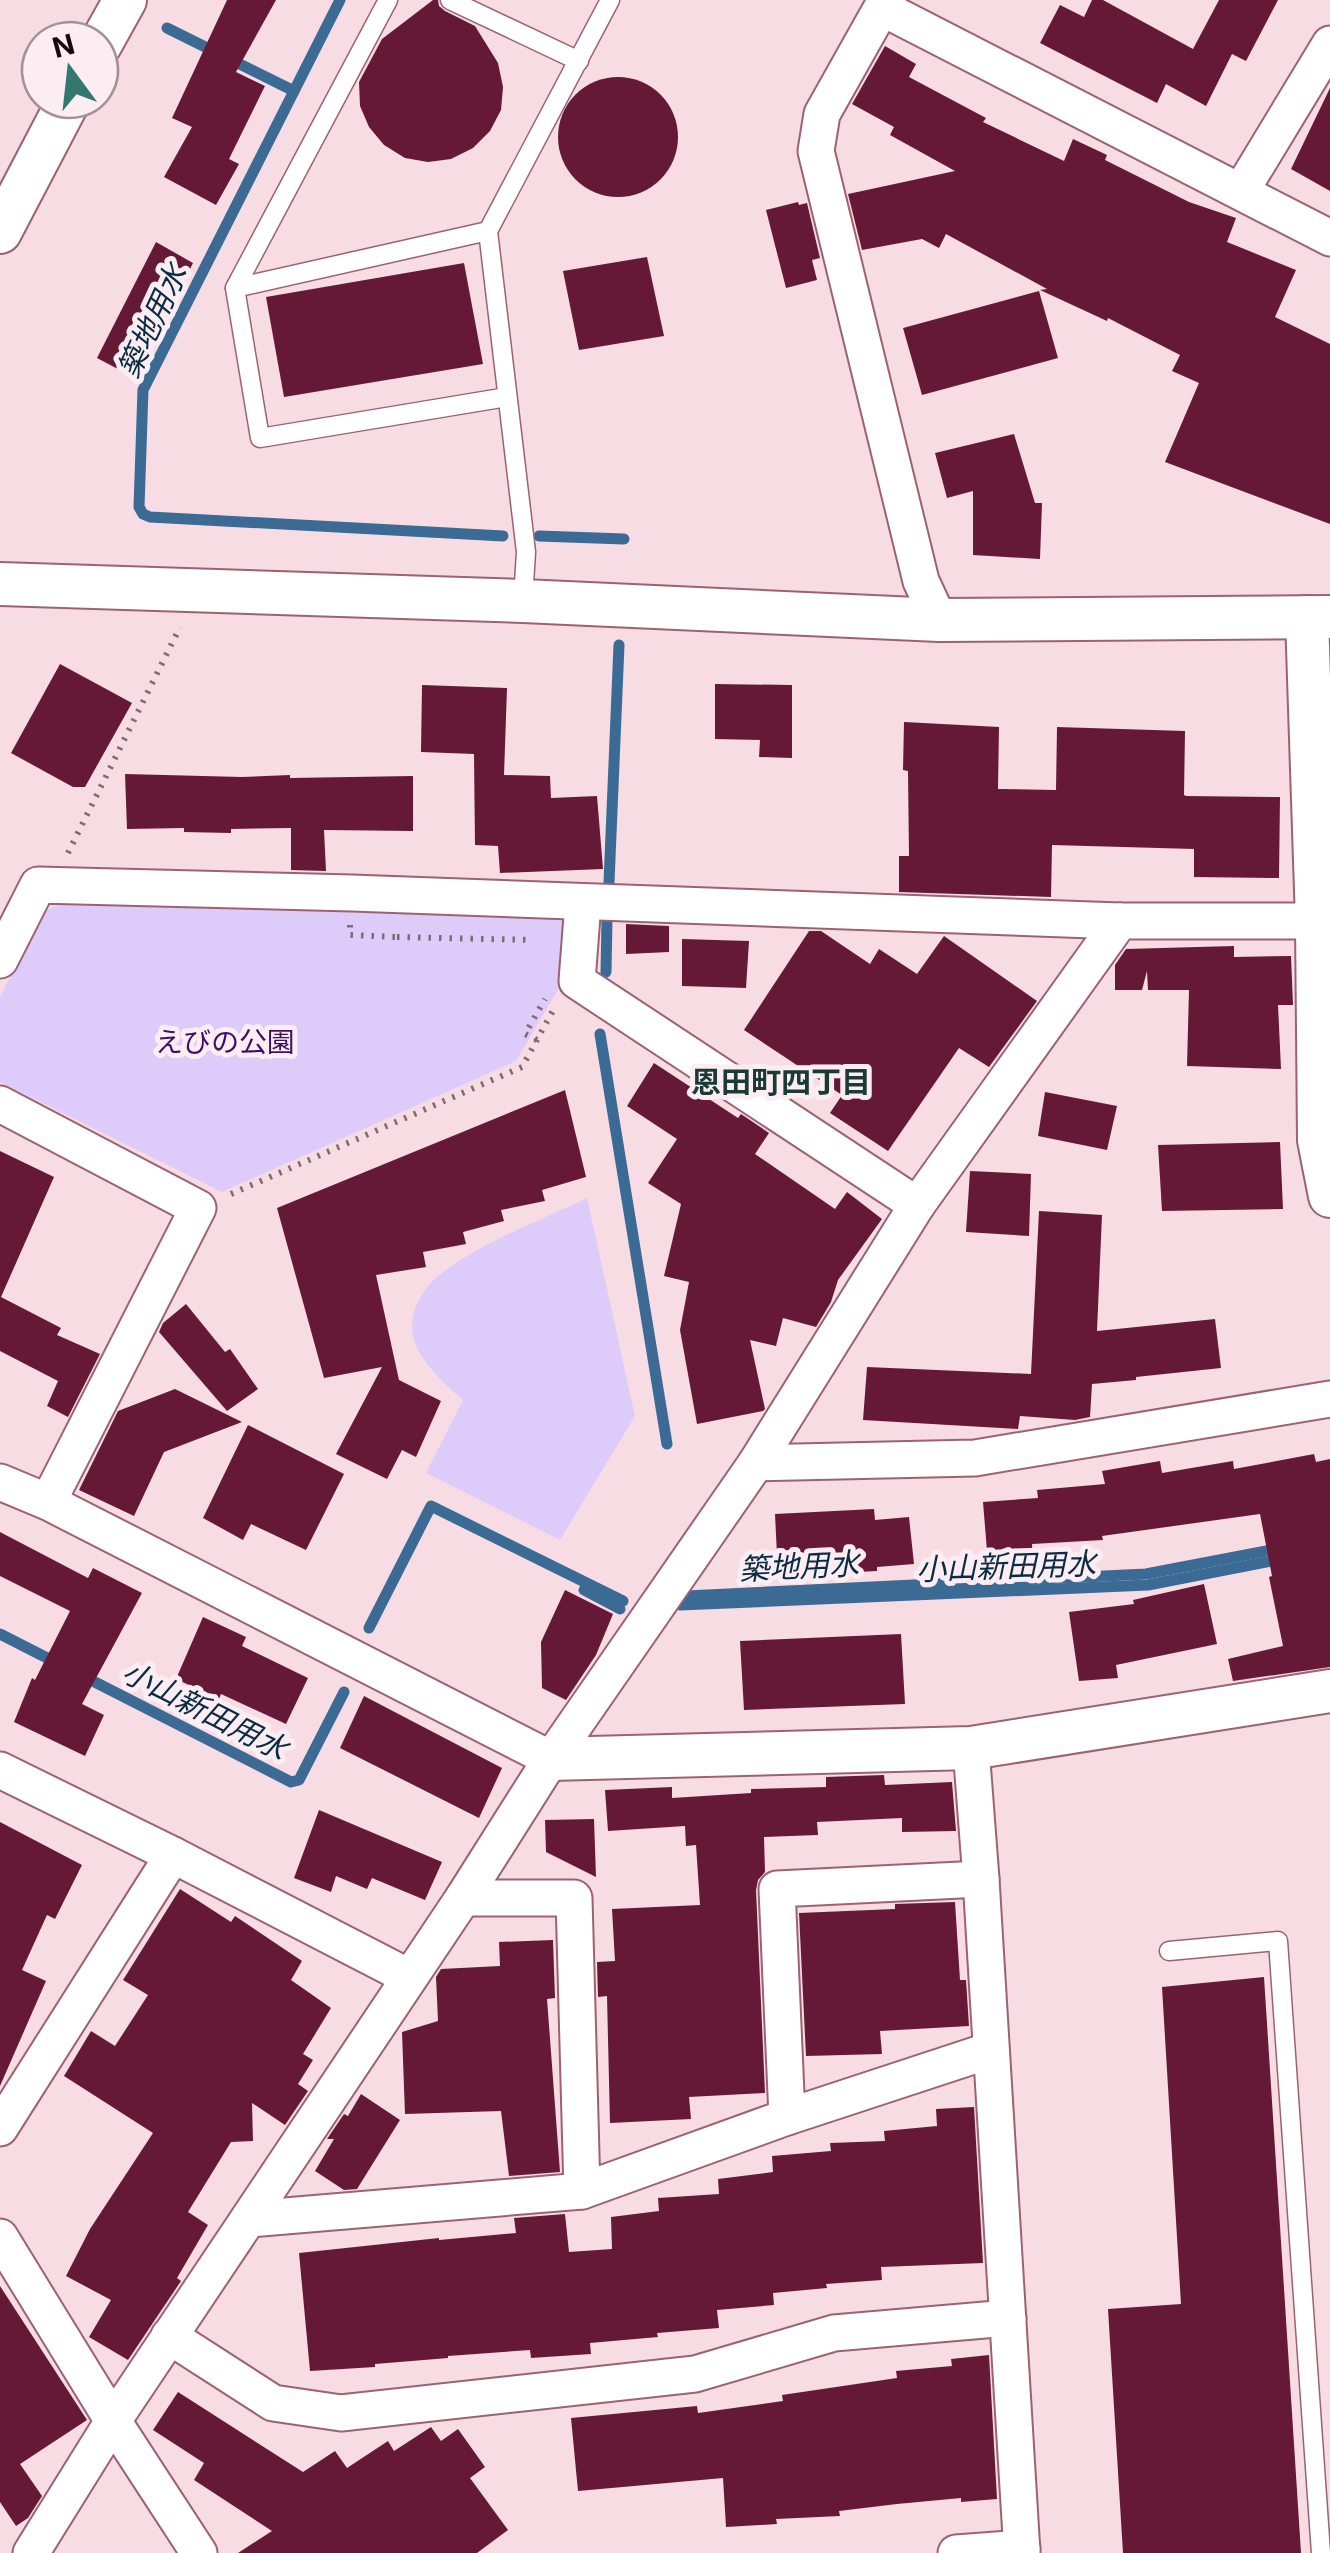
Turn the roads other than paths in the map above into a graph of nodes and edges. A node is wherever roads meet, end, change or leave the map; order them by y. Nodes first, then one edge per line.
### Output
1 (388, 0) edge
2 (450, 0) edge
3 (610, 0) edge
4 (884, 4) edge
5 (1330, 44) edge
6 (578, 61) junction
7 (59, 120) edge
8 (1241, 192) junction
9 (488, 231) junction
10 (0, 232) edge
11 (1330, 238) edge
12 (236, 288) junction
13 (507, 397) junction
14 (0, 584) edge
15 (524, 600) junction
16 (1318, 617) edge
17 (939, 620) junction
18 (583, 902) junction
19 (1120, 921) junction
20 (1317, 921) junction
21 (0, 960) edge
22 (0, 1104) edge
23 (1330, 1196) edge
24 (918, 1205) junction
25 (1330, 1399) edge
26 (756, 1463) junction
27 (0, 1482) edge
28 (48, 1502) junction
29 (1330, 1691) edge
30 (970, 1748) junction
31 (551, 1759) junction
32 (0, 1770) edge
33 (174, 1855) junction
34 (981, 1878) junction
35 (463, 1898) junction
36 (1170, 1951) dead end
37 (409, 1977) junction
38 (991, 2050) junction
39 (787, 2117) junction
40 (0, 2128) edge
41 (582, 2191) junction
42 (250, 2220) junction
43 (0, 2237) edge
44 (1008, 2318) junction
45 (169, 2336) junction
46 (113, 2421) junction
47 (1022, 2550) edge
48 (31, 2553) edge
49 (198, 2553) edge
50 (956, 2553) edge
51 (1321, 2553) edge

1 - 12 lane
2 - 6 lane
3 - 6 lane
4 - 8 street
4 - 17 street
5 - 8 street
6 - 9 lane
7 - 10 street
8 - 11 street
9 - 12 lane
9 - 13 lane
12 - 13 lane
13 - 15 lane
14 - 15 street
15 - 17 street
16 - 17 street
16 - 20 street
18 - 19 street
18 - 21 street
18 - 24 street
19 - 20 street
19 - 24 street
20 - 23 street
22 - 28 street
24 - 26 street
25 - 26 street
26 - 31 street
27 - 28 street
28 - 31 street
29 - 30 street
30 - 31 street
30 - 34 street
31 - 35 street
32 - 33 street
33 - 37 street
33 - 40 street
34 - 38 street
34 - 39 street
35 - 37 street
35 - 41 street
36 - 51 lane
37 - 42 street
38 - 39 street
38 - 44 street
39 - 41 street
41 - 42 street
42 - 45 street
43 - 46 street
44 - 45 street
44 - 47 street
45 - 46 street
46 - 48 street
46 - 49 street
47 - 50 street

